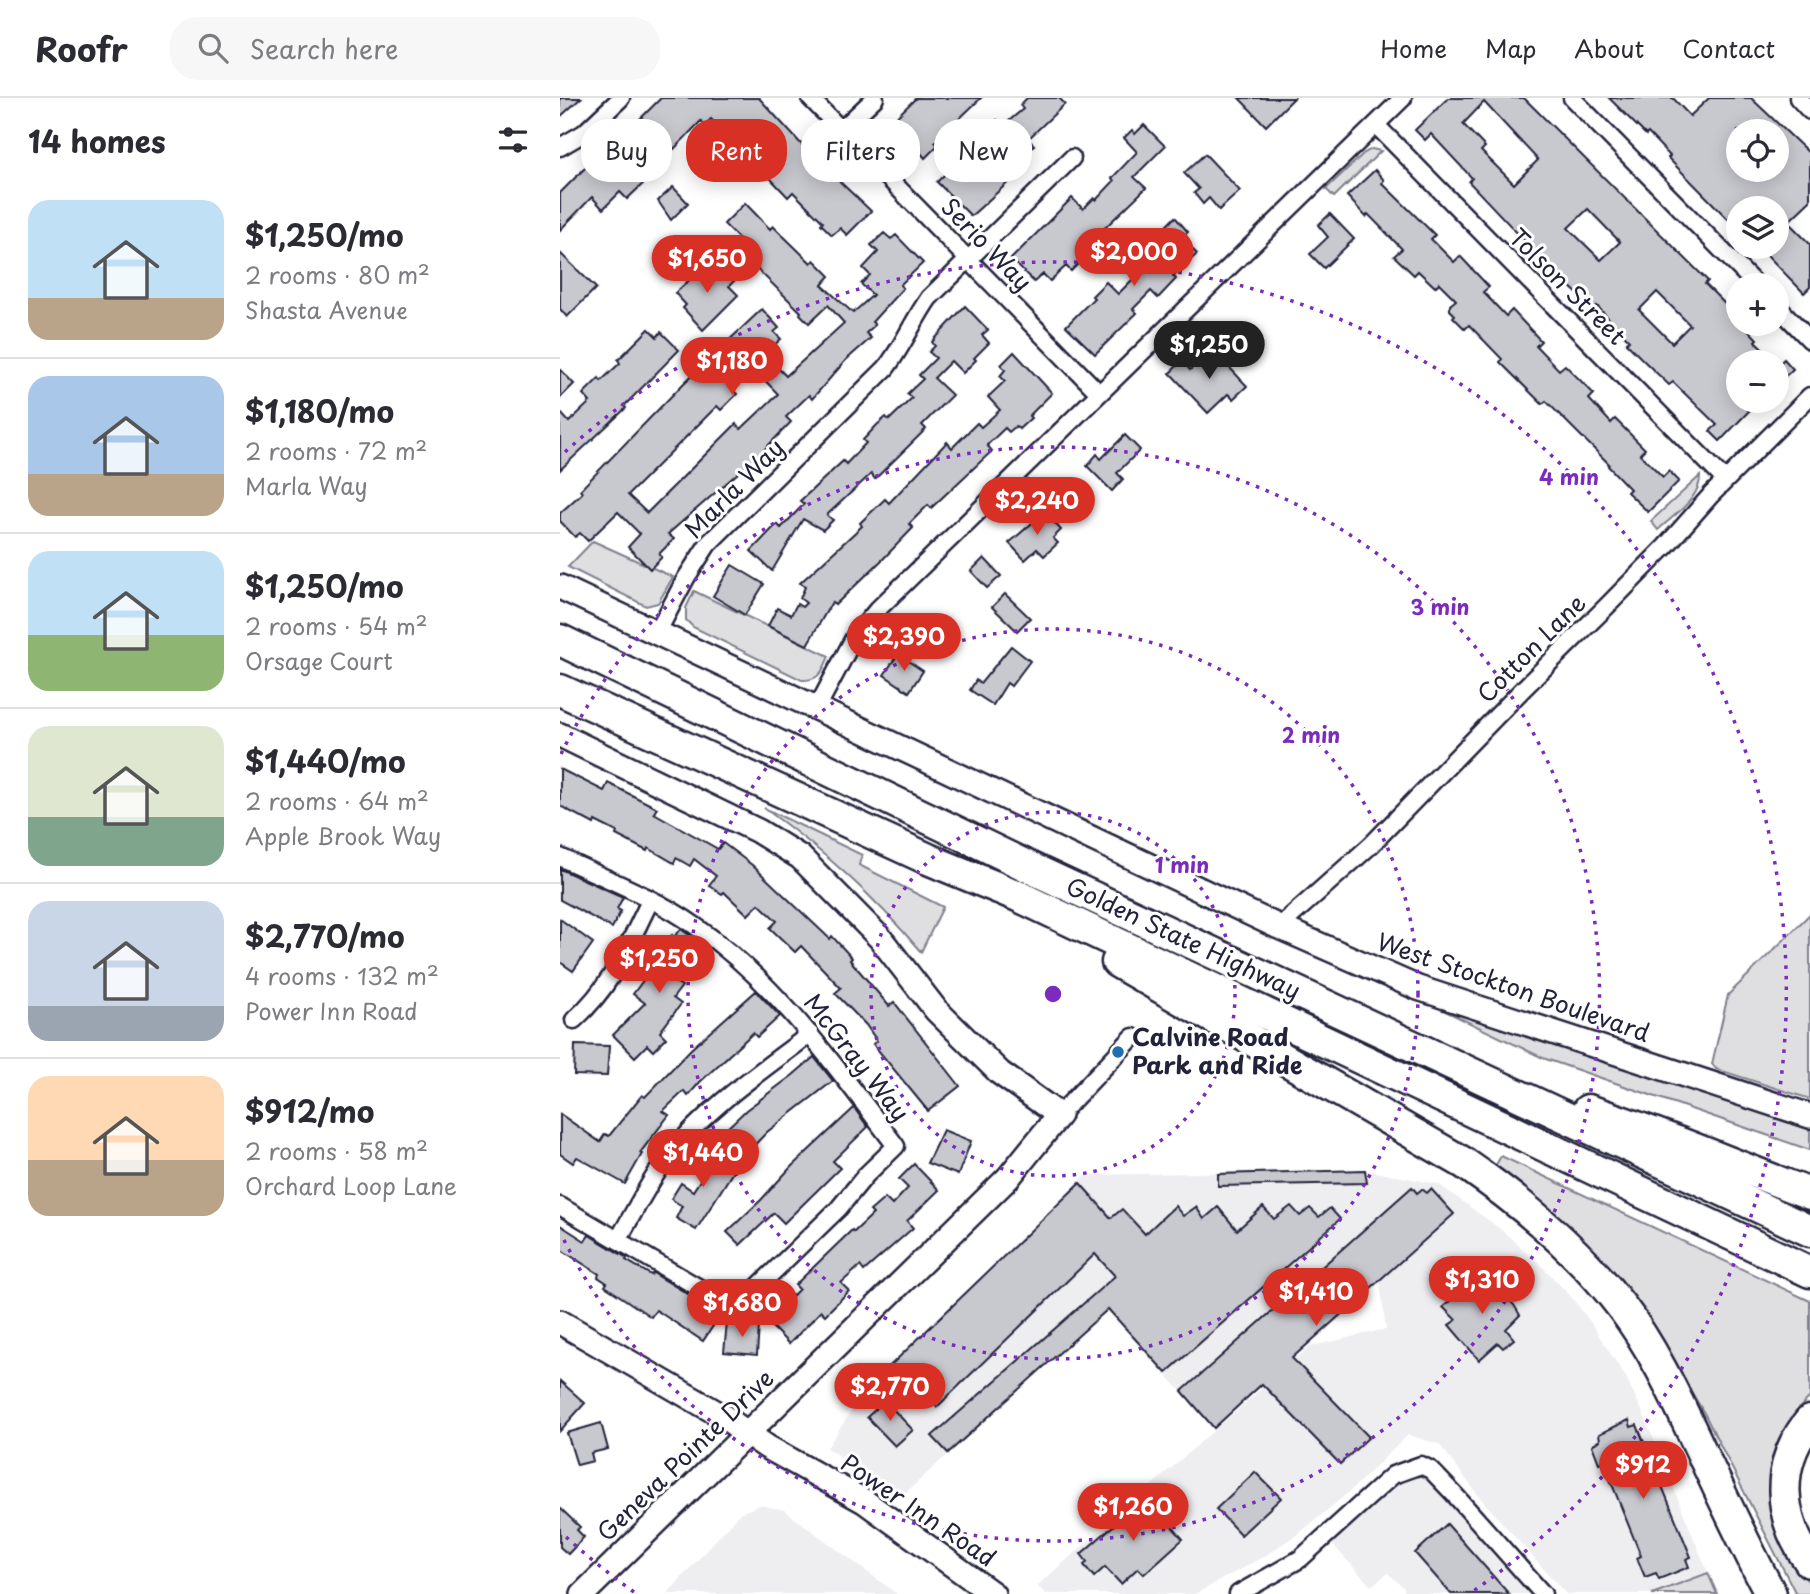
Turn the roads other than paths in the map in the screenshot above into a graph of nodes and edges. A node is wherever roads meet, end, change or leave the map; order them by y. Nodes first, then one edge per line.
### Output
1 (621, 98) edge
2 (810, 98) edge
3 (875, 98) edge
4 (1403, 98) edge
5 (1572, 98) edge
6 (1798, 98) edge
7 (1810, 111) edge
8 (830, 119) edge
9 (853, 119) edge
10 (1376, 125) junction
11 (560, 147) edge
12 (1072, 158) dead end
13 (892, 182) edge
14 (968, 259) junction
15 (1744, 273) edge
16 (1789, 318) edge
17 (1810, 340) edge
18 (1099, 393) junction
19 (1810, 396) edge
20 (1725, 481) junction
21 (560, 587) edge
22 (657, 634) junction
23 (560, 639) edge
24 (560, 690) edge
25 (817, 708) junction
26 (560, 735) edge
27 (560, 857) edge
28 (1018, 896) junction
29 (650, 901) junction
30 (1279, 927) junction
31 (574, 1020) dead end
32 (810, 1034) junction
33 (1133, 1037) dead end
34 (1468, 1072) junction
35 (1059, 1115) junction
36 (1810, 1116) edge
37 (1810, 1194) edge
38 (560, 1206) edge
39 (1810, 1230) edge
40 (618, 1240) junction
41 (1810, 1272) edge
42 (560, 1322) edge
43 (1810, 1421) edge
44 (746, 1433) junction
45 (1810, 1562) edge
46 (583, 1594) edge
47 (993, 1594) edge
48 (1238, 1594) edge
49 (1543, 1594) edge
50 (1771, 1594) edge

1 - 11 street
2 - 8 street, Serio Way
3 - 9 street
4 - 10 street
5 - 15 street
6 - 7 street
10 - 18 street
10 - 20 street, Tolson Street
12 - 14 street, Marla Way
13 - 14 street, Serio Way
14 - 18 street, Serio Way
14 - 22 street, Marla Way
16 - 17 street
18 - 25 street
19 - 20 street, Cotton Lane
20 - 30 street, Cotton Lane
21 - 22 street, West Stockton Boulevard
22 - 25 street, West Stockton Boulevard
23 - 34 highway, Golden State Highway
24 - 28 highway, Golden State Highway
25 - 30 street, West Stockton Boulevard
26 - 35 street
27 - 29 street, McGray Way
28 - 41 highway, Golden State Highway
28 - 50 highway
29 - 31 street
29 - 32 street, McGray Way
30 - 36 street, West Stockton Boulevard
32 - 40 street
32 - 40 street, McGray Way
33 - 35 street
34 - 37 highway
34 - 39 highway, Golden State Highway
35 - 44 street, Geneva Pointe Drive
38 - 40 street, McGray Way
42 - 44 street, Power Inn Road
43 - 45 highway
44 - 46 street, Geneva Pointe Drive
44 - 47 street, Power Inn Road
48 - 49 street

